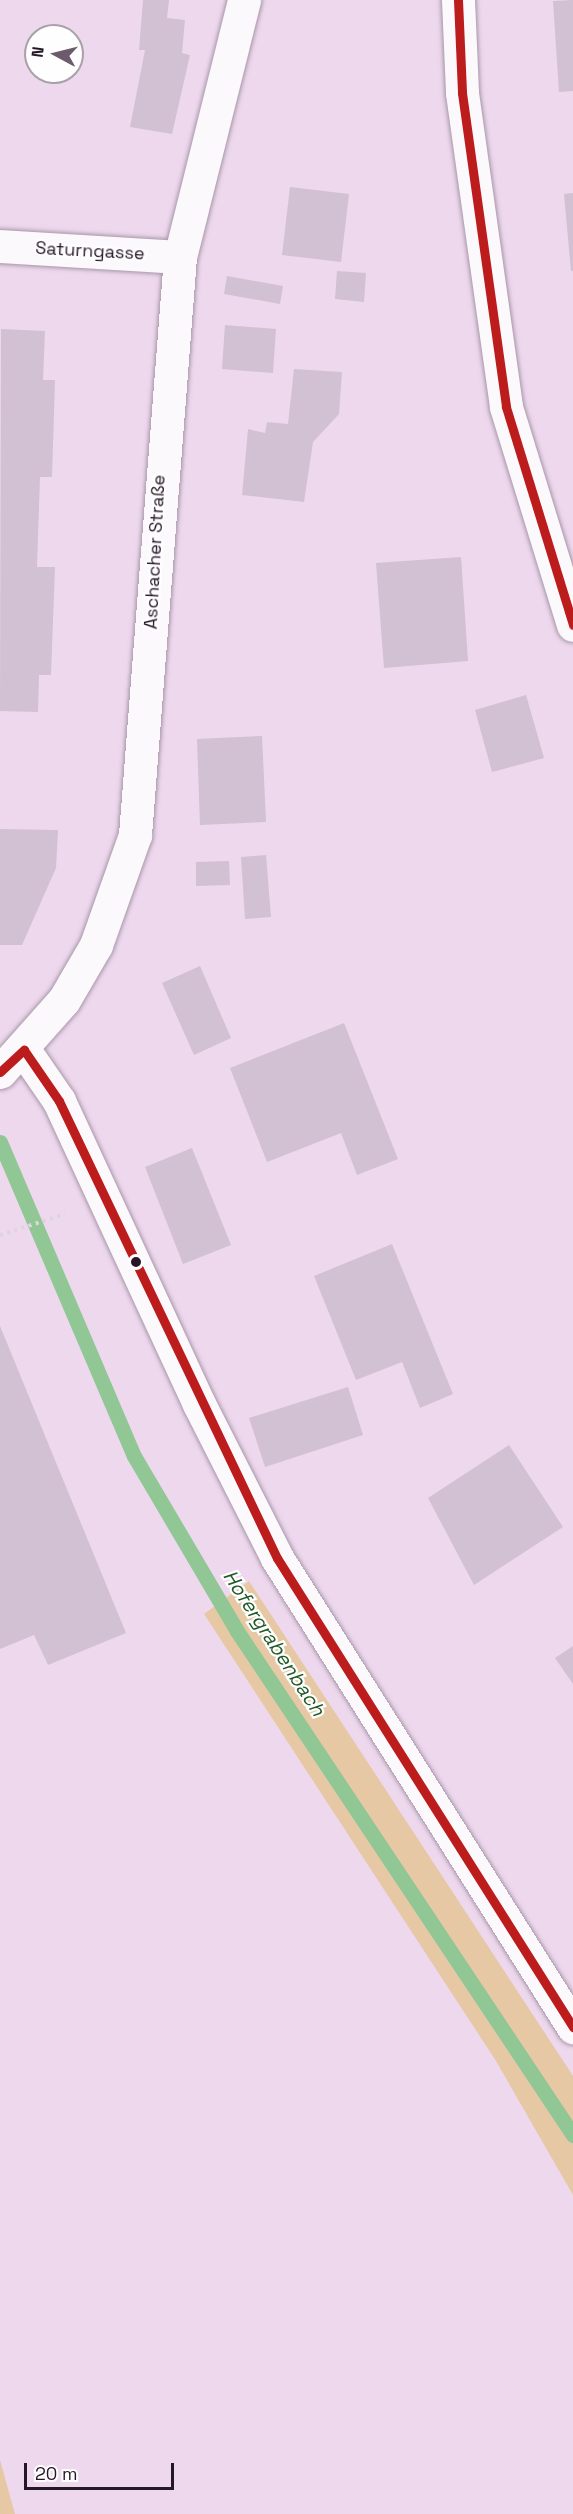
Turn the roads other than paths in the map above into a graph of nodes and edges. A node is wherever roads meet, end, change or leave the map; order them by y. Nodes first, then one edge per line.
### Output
1 (244, 0) edge
2 (458, 0) edge
3 (0, 246) edge
4 (180, 257) junction
5 (573, 625) edge
6 (24, 1050) junction
7 (0, 1072) edge
8 (573, 2027) edge

1 - 4 street, Aschacher Straße
2 - 5 street
3 - 4 street, Saturngasse
4 - 6 street, Aschacher Straße
6 - 7 street, Aschacher Straße
6 - 8 street

